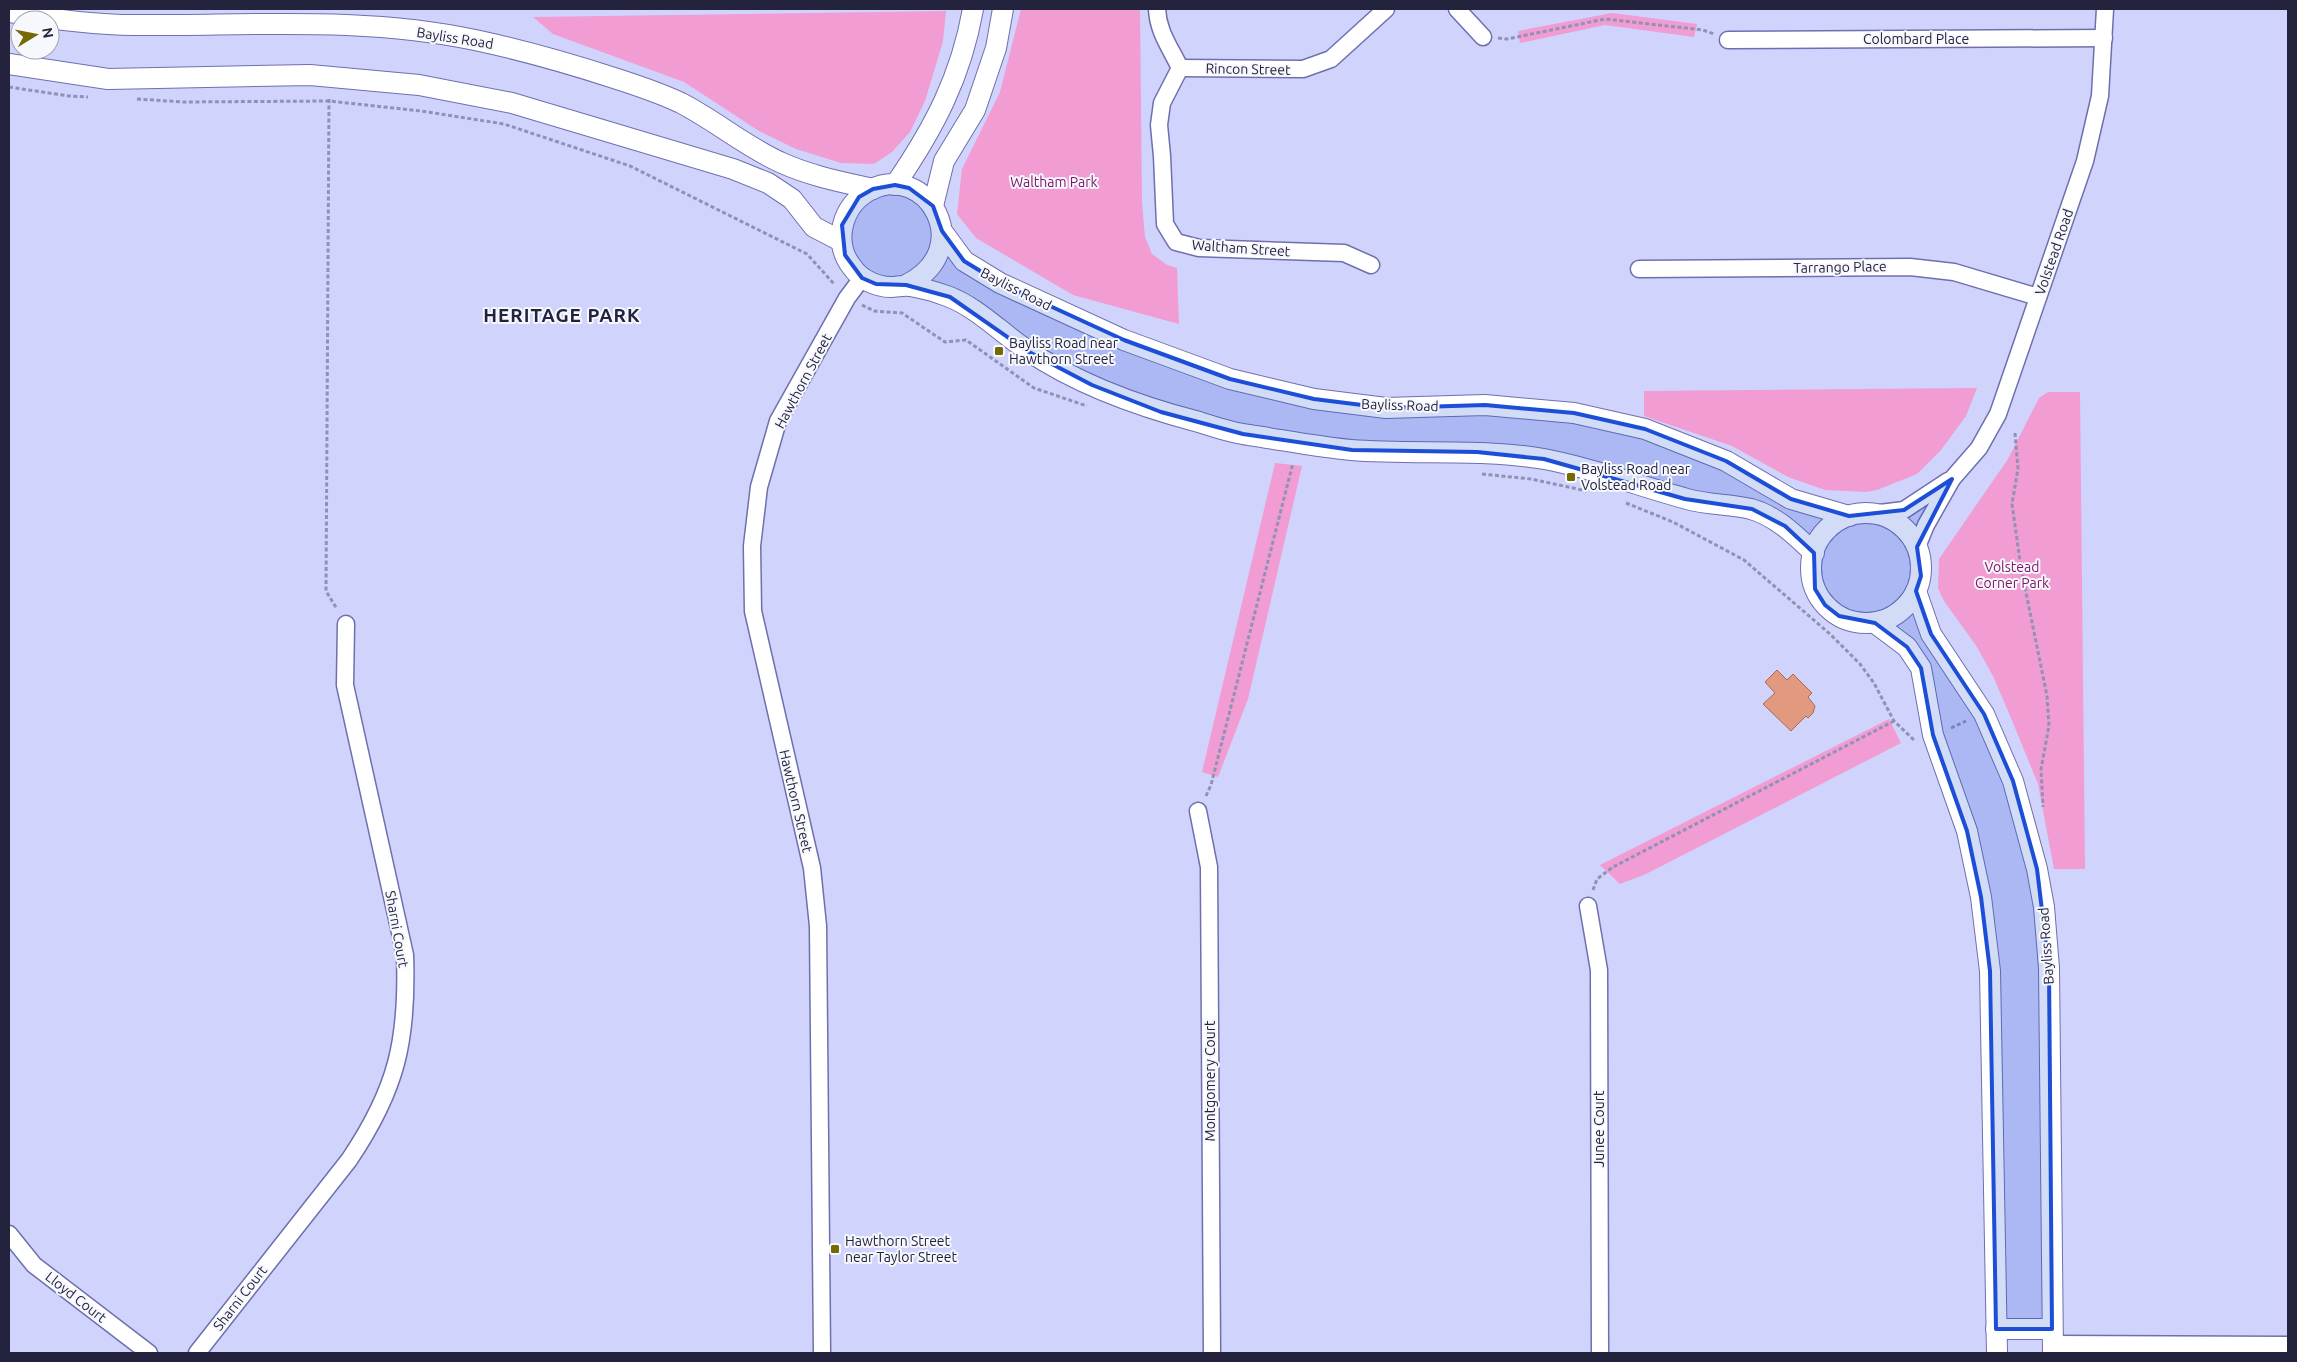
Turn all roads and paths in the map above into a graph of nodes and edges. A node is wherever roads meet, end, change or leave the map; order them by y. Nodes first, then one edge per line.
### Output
1 (973, 9) edge
2 (1003, 9) edge
3 (1157, 9) edge
4 (1386, 9) edge
5 (1457, 9) edge
6 (2105, 9) edge
7 (9, 12) edge
8 (1483, 37) joint
9 (2104, 38) junction
10 (1728, 40) joint
11 (9, 64) edge
12 (1180, 68) junction
13 (330, 76) junction
14 (895, 185) junction
15 (873, 189) junction
16 (933, 206) junction
17 (942, 231) junction
18 (841, 241) junction
19 (1371, 265) dead end
20 (1638, 270) dead end
21 (862, 278) junction
22 (906, 285) junction
23 (2038, 297) junction
24 (981, 316) junction
25 (966, 340) dead end
26 (2015, 433) dead end
27 (1293, 463) dead end
28 (1952, 478) junction
29 (1872, 514) junction
30 (1850, 516) junction
31 (1917, 547) junction
32 (1814, 553) junction
33 (1916, 591) junction
34 (1875, 623) junction
35 (346, 624) joint
36 (1894, 721) dead end
37 (2043, 807) dead end
38 (1198, 810) joint
39 (1588, 906) joint
40 (9, 1234) edge
41 (1996, 1329) junction
42 (2053, 1342) edge
43 (2288, 1345) edge
44 (149, 1353) edge
45 (197, 1353) edge
46 (822, 1353) edge
47 (1212, 1353) edge
48 (1600, 1353) edge
49 (1996, 1353) edge

1 - 14 street
2 - 16 street
3 - 12 street
4 - 12 street, Rincon Street
5 - 8 street
6 - 9 street, Volstead Road
7 - 15 street, Bayliss Road
8 - 10 path
9 - 10 street, Colombard Place
9 - 23 street, Volstead Road
11 - 13 street
12 - 19 street, Waltham Street
13 - 18 street
13 - 35 path
14 - 15 street, Bayliss Road
14 - 16 street
15 - 18 street, Bayliss Road
16 - 17 street, Bayliss Road
17 - 22 street, Bayliss Road
17 - 30 street, Bayliss Road
18 - 21 street
20 - 23 street, Tarrango Place
21 - 22 street
21 - 46 street, Hawthorn Street
22 - 24 street
23 - 28 street, Volstead Road
24 - 25 path
24 - 32 street
26 - 37 path
27 - 38 path
28 - 29 street, Volstead Road
28 - 31 street, Volstead Road
29 - 30 street, Bayliss Road
29 - 31 street, Bayliss Road
30 - 32 street, Bayliss Road
31 - 33 street, Bayliss Road
32 - 34 street, Bayliss Road
33 - 34 street, Bayliss Road
33 - 42 street, Bayliss Road
34 - 41 street
35 - 45 street, Sharni Court
36 - 39 path
38 - 47 street, Montgomery Court
39 - 48 street, Junee Court
40 - 44 street, Lloyd Court
41 - 42 street
41 - 49 street
42 - 43 street

